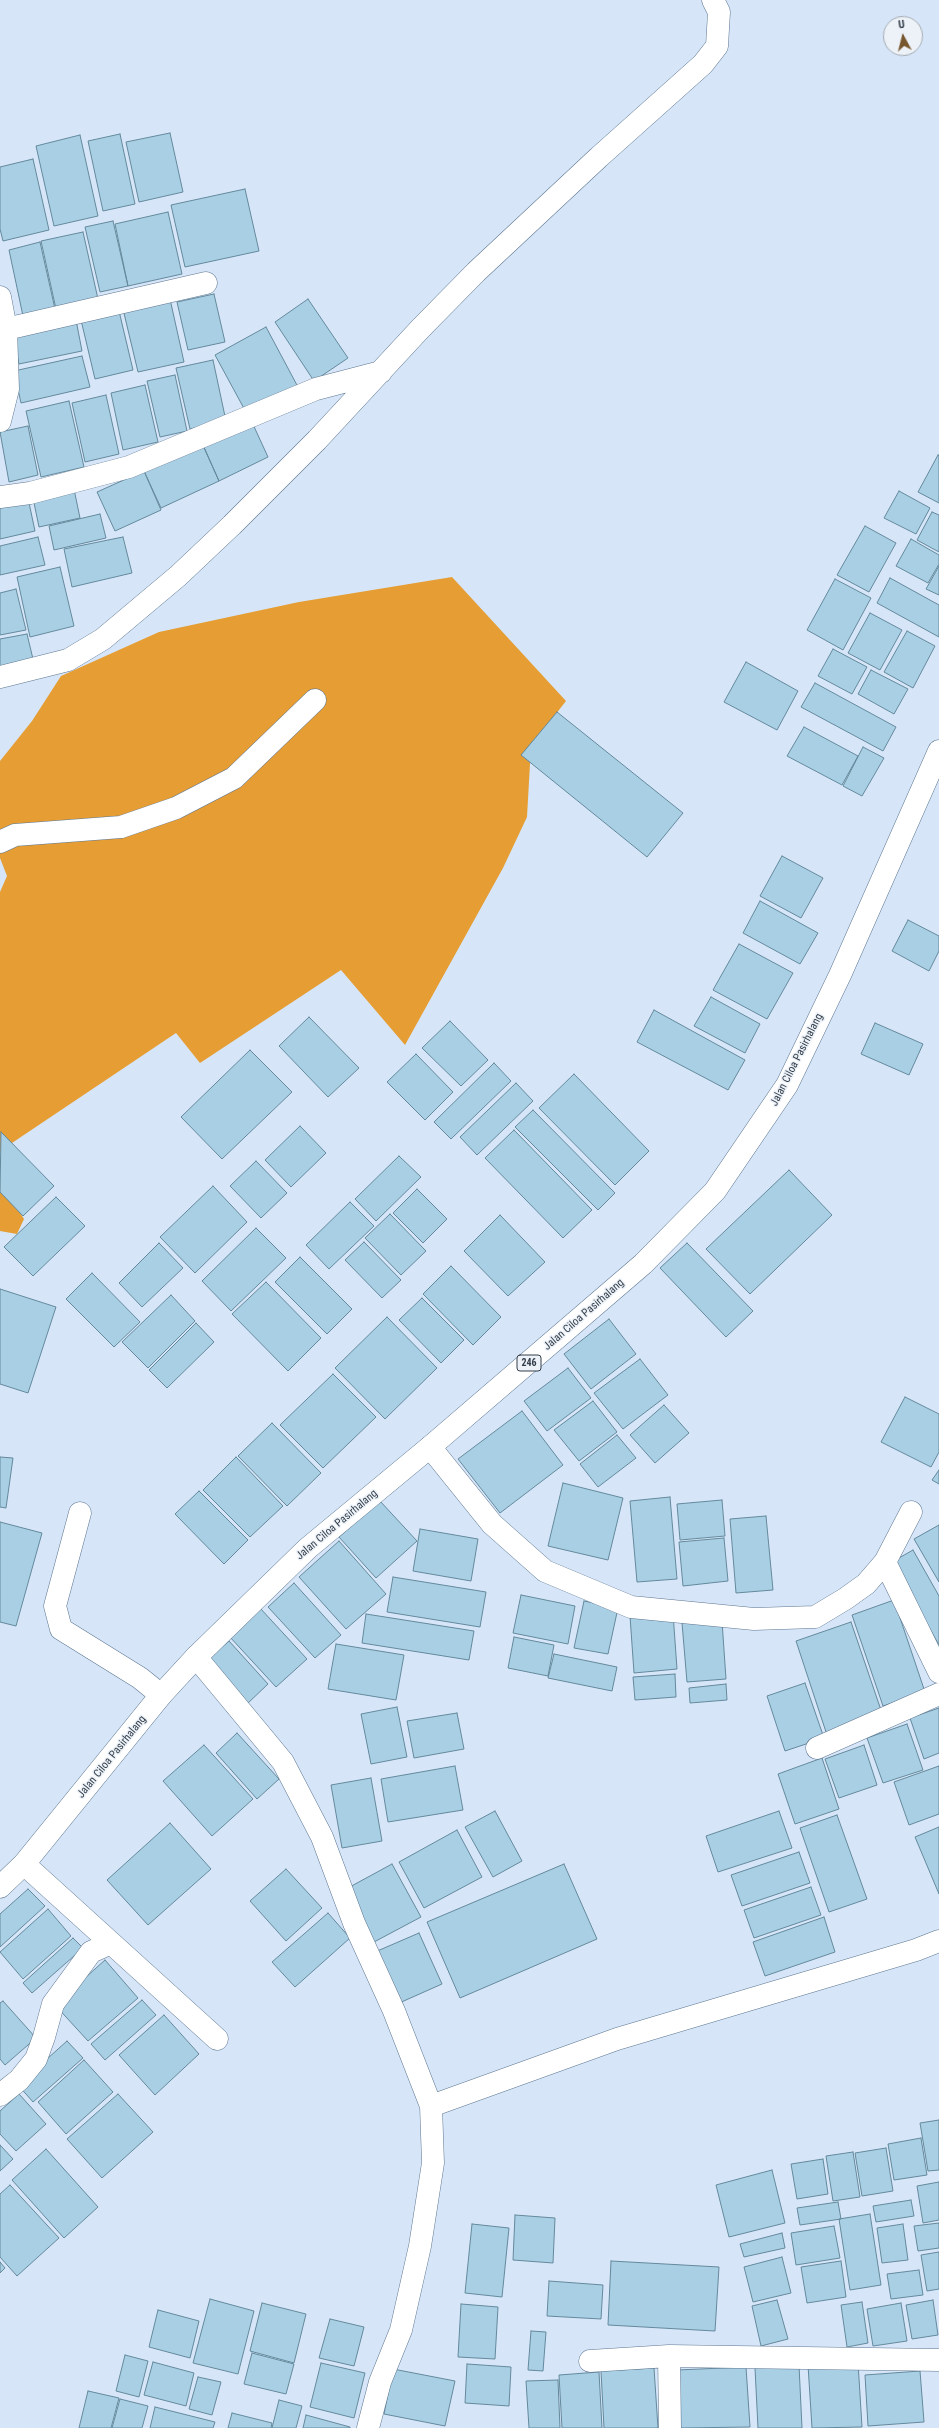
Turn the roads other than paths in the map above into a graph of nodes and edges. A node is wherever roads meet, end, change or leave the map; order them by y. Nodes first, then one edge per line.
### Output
1 (713, 0) edge
2 (206, 283) dead end
3 (0, 298) edge
4 (6, 329) junction
5 (381, 372) junction
6 (0, 421) edge
7 (0, 497) edge
8 (0, 676) edge
9 (315, 700) dead end
10 (939, 751) edge
11 (0, 842) edge
12 (430, 1447) junction
13 (911, 1512) dead end
14 (80, 1513) dead end
15 (885, 1562) junction
16 (196, 1657) junction
17 (939, 1672) edge
18 (939, 1694) edge
19 (161, 1695) junction
20 (817, 1748) dead end
21 (24, 1864) junction
22 (0, 1888) edge
23 (939, 1941) edge
24 (110, 1943) junction
25 (217, 2038) dead end
26 (0, 2095) edge
27 (431, 2106) junction
28 (669, 2356) junction
29 (939, 2360) edge
30 (590, 2361) dead end
31 (368, 2428) edge
32 (670, 2428) edge

1 - 5 street
2 - 4 street
3 - 4 street
4 - 6 street
5 - 7 street
5 - 8 street
9 - 11 street
10 - 12 street, Jalan Ciloa Pasirhalang / 246
12 - 15 street
12 - 16 street, Jalan Ciloa Pasirhalang / 246
13 - 15 street
14 - 19 street
15 - 17 street
16 - 19 street, Jalan Ciloa Pasirhalang / 246
16 - 27 street
18 - 20 street
19 - 21 street, Jalan Ciloa Pasirhalang / 246
21 - 22 street, Jalan Ciloa Pasirhalang / 246
21 - 24 street
23 - 27 street
24 - 25 street
24 - 26 street
27 - 31 street
28 - 29 street
28 - 30 street
28 - 32 street

